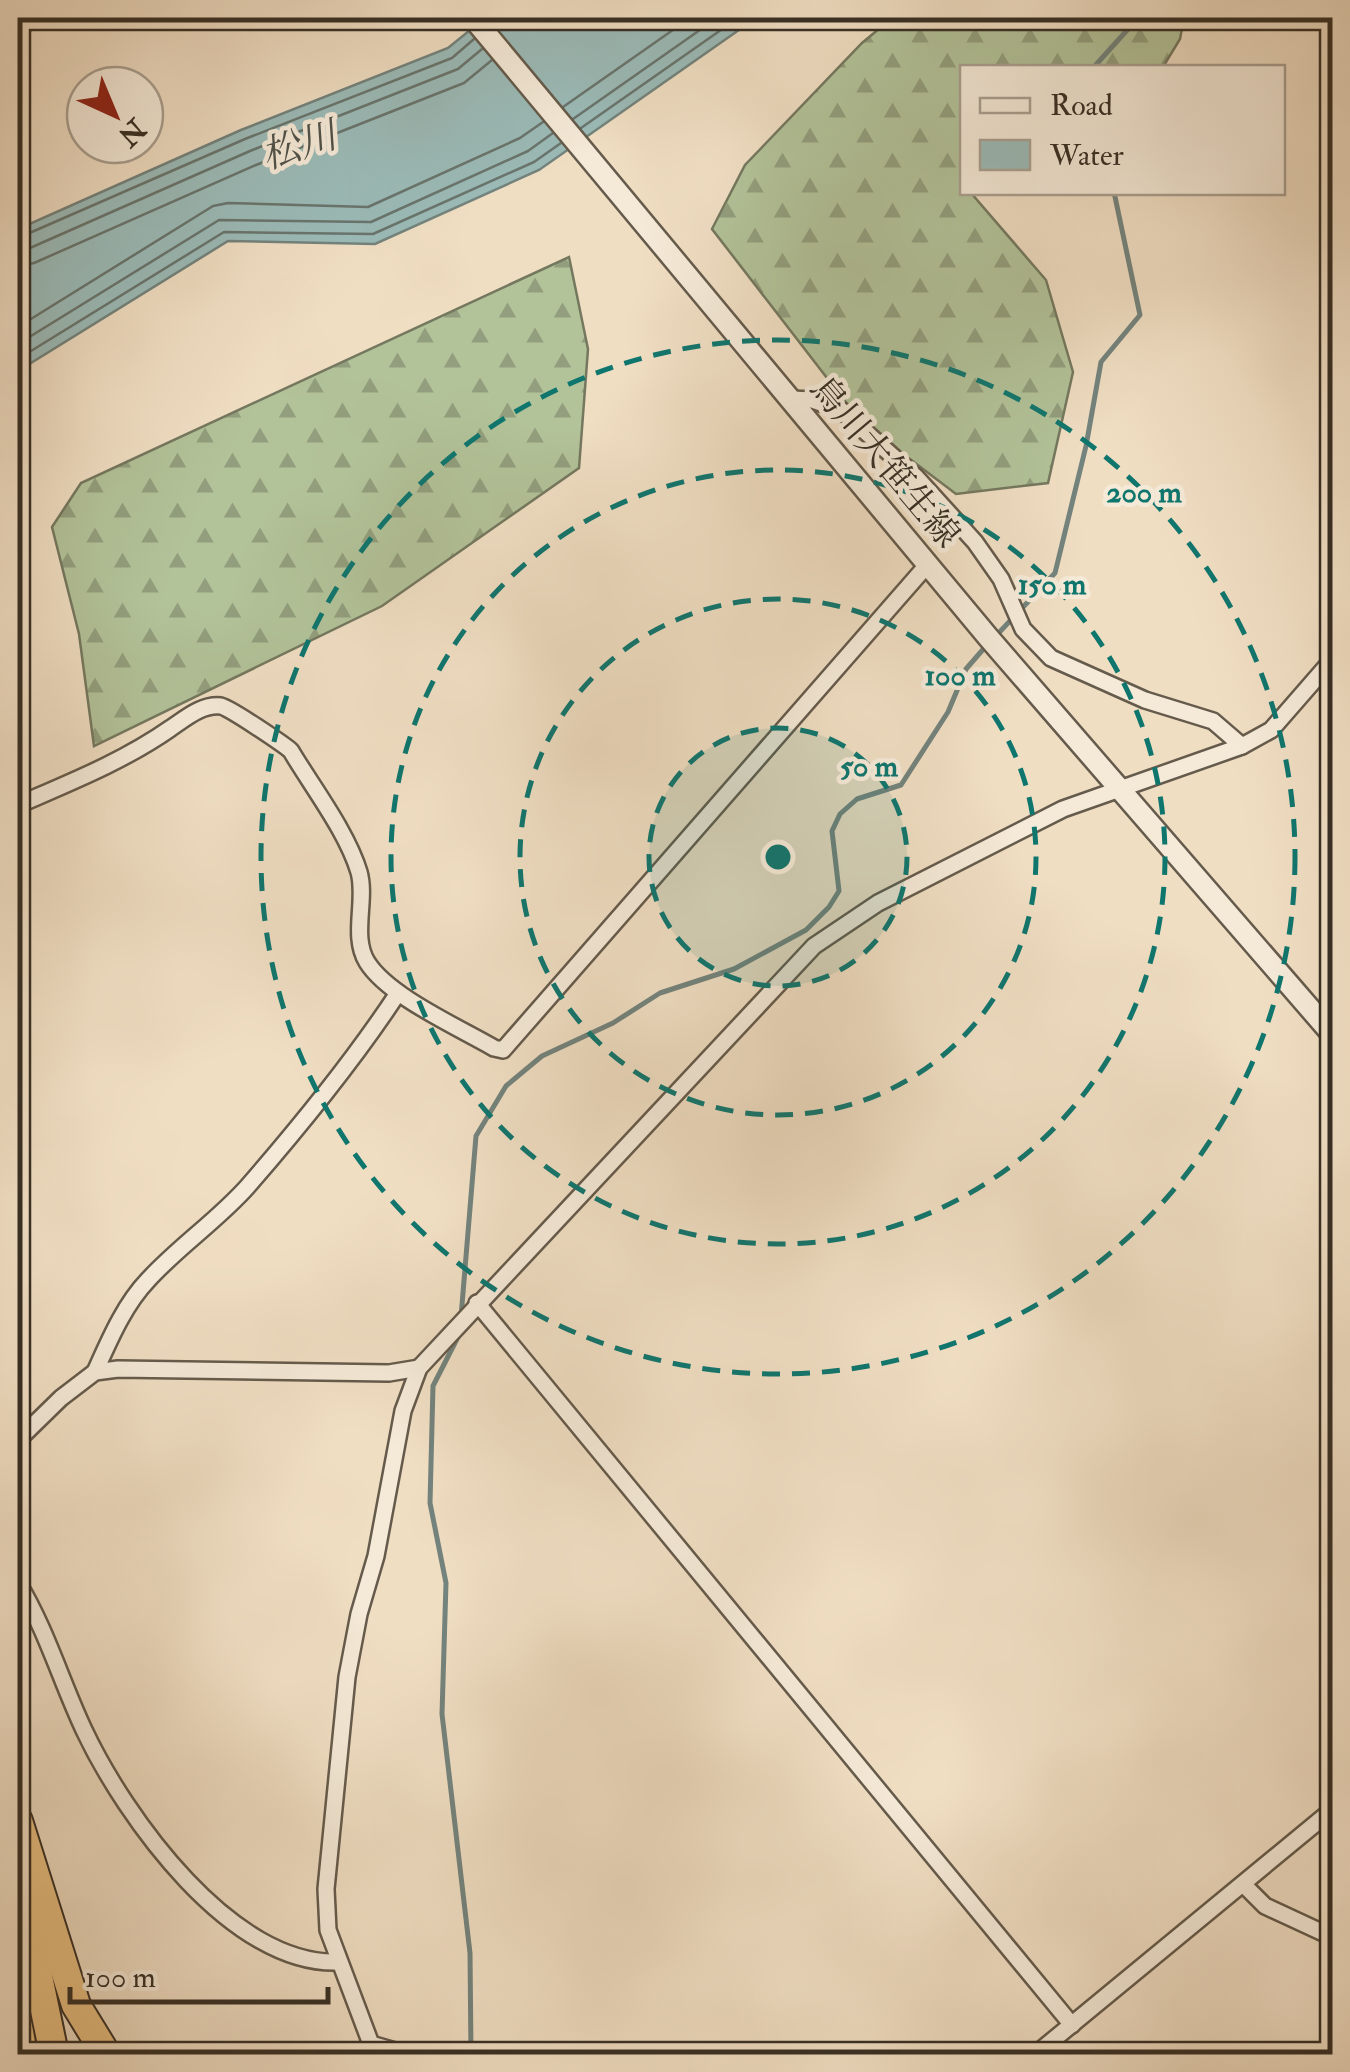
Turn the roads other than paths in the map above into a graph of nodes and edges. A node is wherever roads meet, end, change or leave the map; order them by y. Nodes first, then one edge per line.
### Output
1 (34, 18) edge
2 (472, 18) edge
3 (18, 28) edge
4 (791, 399) junction
5 (928, 564) junction
6 (1332, 660) edge
7 (1242, 746) junction
8 (1117, 789) junction
9 (18, 805) edge
10 (398, 992) junction
11 (1332, 1034) edge
12 (473, 1307) junction
13 (419, 1368) junction
14 (95, 1372) junction
15 (18, 1440) edge
16 (18, 1583) edge
17 (1332, 1810) edge
18 (18, 1821) edge
19 (18, 1879) edge
20 (1243, 1884) junction
21 (1332, 1937) edge
22 (338, 1962) junction
23 (1072, 2025) junction
24 (18, 2027) edge
25 (372, 2049) edge
26 (23, 2054) edge
27 (54, 2054) edge
28 (106, 2054) edge
29 (406, 2054) edge
30 (1036, 2054) edge

1 - 3 street
2 - 4 street, 鳥川大笹生線
4 - 5 street, 鳥川大笹生線
4 - 7 street
5 - 8 street, 鳥川大笹生線
5 - 10 street
6 - 7 street
7 - 8 street
8 - 11 street, 鳥川大笹生線
8 - 12 street
9 - 10 street
10 - 14 street
12 - 13 street
12 - 23 street
13 - 14 street
13 - 22 street
14 - 15 street
16 - 22 street
17 - 20 street
18 - 28 highway
19 - 27 highway
20 - 21 street
20 - 23 street
22 - 25 street
23 - 30 street
24 - 26 highway
25 - 29 street

